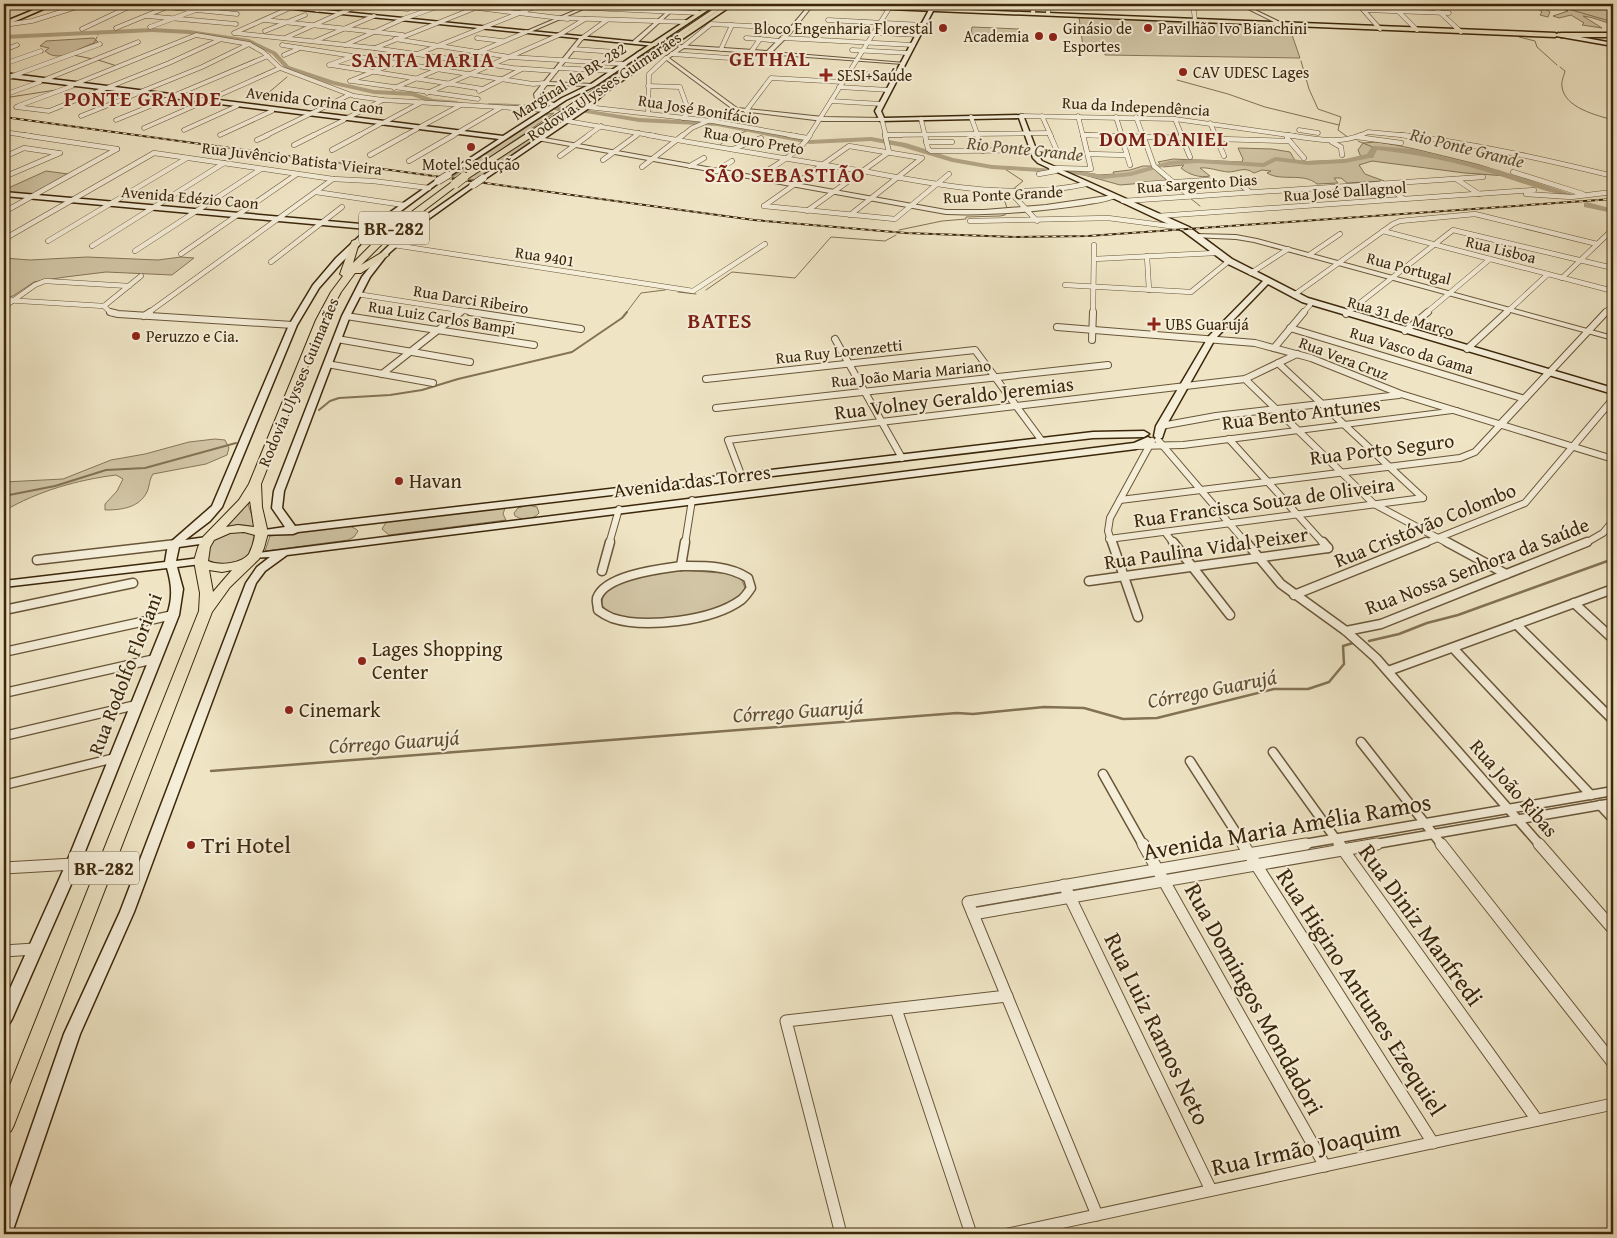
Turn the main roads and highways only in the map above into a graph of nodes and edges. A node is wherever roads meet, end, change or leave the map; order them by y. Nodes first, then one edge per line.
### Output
1 (47, 4) edge
2 (52, 4) edge
3 (254, 4) edge
4 (261, 4) edge
5 (714, 4) edge
6 (718, 4) edge
7 (725, 4) edge
8 (731, 4) edge
9 (818, 4) edge
10 (823, 4) edge
11 (845, 4) edge
12 (861, 4) edge
13 (836, 5) edge
14 (914, 6) edge
15 (1010, 7) edge
16 (1034, 8) edge
17 (932, 9) junction
18 (1066, 14) junction
19 (4, 24) edge
20 (1556, 34) junction
21 (1599, 35) junction
22 (1613, 35) edge
23 (1588, 37) junction
24 (675, 38) junction
25 (657, 44) junction
26 (670, 45) junction
27 (1613, 45) edge
28 (638, 56) junction
29 (6, 77) edge
30 (573, 84) road end
31 (576, 92) junction
32 (205, 101) junction
33 (575, 103) junction
34 (555, 105) junction
35 (587, 107) junction
36 (547, 110) junction
37 (578, 113) junction
38 (309, 114) junction
39 (562, 116) junction
40 (1021, 116) joint
41 (503, 139) junction
42 (4, 195) edge
43 (372, 228) junction
44 (355, 244) junction
45 (384, 254) junction
46 (1228, 262) junction
47 (343, 282) junction
48 (1266, 282) junction
49 (336, 292) junction
50 (1548, 374) junction
51 (1613, 393) edge
52 (1154, 438) junction
53 (255, 484) junction
54 (527, 503) junction
55 (386, 520) junction
56 (525, 521) junction
57 (353, 524) junction
58 (293, 531) junction
59 (262, 533) junction
60 (383, 538) junction
61 (207, 540) junction
62 (354, 542) junction
63 (176, 544) junction
64 (286, 550) junction
65 (254, 556) junction
66 (200, 561) junction
67 (170, 565) junction
68 (4, 584) edge
69 (205, 612) junction
70 (4, 1019) edge
71 (4, 1125) edge
72 (4, 1230) edge

1 - 19 main road
2 - 19 main road
3 - 4 main road
4 - 25 main road
5 - 25 main road, Marginal da BR-282
6 - 24 highway, Rodovia Ulysses Guimarães / BR-282
7 - 24 highway, Rodovia Ulysses Guimarães / BR-282
8 - 24 main road, Marginal da BR-282
9 - 13 main road
10 - 13 main road
11 - 12 main road
12 - 14 main road
13 - 17 main road
14 - 15 main road
14 - 17 main road
15 - 16 main road
16 - 18 main road
17 - 18 main road
17 - 40 main road, Rua da Independência
18 - 20 main road
20 - 21 main road
20 - 23 main road
20 - 23 main road
21 - 22 main road
21 - 23 main road
23 - 27 main road
24 - 25 highway, Rodovia Ulysses Guimarães / BR-282
24 - 25 highway
24 - 26 main road, Marginal da BR-282
24 - 28 highway, Rodovia Ulysses Guimarães / BR-282
25 - 26 highway
25 - 28 main road, Marginal da BR-282
25 - 33 highway, Rodovia Ulysses Guimarães / BR-282
26 - 35 main road, Marginal da BR-282
28 - 31 main road, Marginal da BR-282
28 - 33 highway, Rodovia Ulysses Guimarães / BR-282
29 - 32 main road, Avenida Corina Caon
30 - 31 main road
31 - 34 main road, Marginal da BR-282
32 - 38 main road, Avenida Corina Caon
32 - 38 main road, Avenida Corina Caon
33 - 39 highway, Rodovia Ulysses Guimarães / BR-282, bridge
34 - 35 main road
34 - 36 main road, Marginal da BR-282
35 - 37 main road, Marginal da BR-282
36 - 37 main road
36 - 41 main road, Marginal da BR-282
37 - 39 main road, Marginal da BR-282
38 - 41 main road, Avenida Corina Caon
39 - 45 main road, Marginal da BR-282, bridge
39 - 47 highway, Rodovia Ulysses Guimarães / BR-282, bridge
40 - 46 main road, Rua 31 de Março
41 - 43 main road, Marginal da BR-282, bridge
42 - 43 main road, Avenida Edézio Caon
43 - 44 main road
44 - 47 highway
44 - 63 main road
45 - 49 highway
45 - 58 main road, Marginal da BR-282
46 - 48 main road, Rua 31 de Março
46 - 48 main road, Rua 31 de Março
47 - 49 highway, Rodovia Ulysses Guimarães / BR-282
48 - 50 main road, Rua 31 de Março
48 - 50 main road, Rua 31 de Março
48 - 52 main road
49 - 53 highway, Rodovia Ulysses Guimarães / BR-282
50 - 51 main road, Rua 31 de Março
52 - 54 main road, Avenida das Torres
52 - 56 main road, Avenida das Torres
53 - 59 highway, Rodovia Ulysses Guimarães / BR-282
53 - 61 highway, Rodovia Ulysses Guimarães / BR-282
54 - 55 main road, Avenida das Torres
54 - 56 main road
54 - 56 main road
55 - 57 main road, Avenida das Torres
55 - 60 main road
56 - 60 main road, Avenida das Torres
57 - 58 main road, Avenida das Torres
57 - 62 main road
58 - 59 main road, Avenida das Torres
59 - 61 highway
59 - 65 highway, Rodovia Ulysses Guimarães / BR-282
60 - 62 main road, Avenida das Torres
61 - 63 main road
61 - 66 highway, Rodovia Ulysses Guimarães / BR-282
62 - 64 main road, Avenida das Torres
63 - 67 main road
64 - 65 main road, Avenida das Torres
64 - 72 main road
65 - 66 highway
65 - 69 highway, Rodovia Ulysses Guimarães / BR-282
66 - 67 main road
66 - 69 highway, Rodovia Ulysses Guimarães / BR-282
67 - 68 main road
67 - 70 main road, Rua Rodolfo Floriani
69 - 71 highway, Rodovia Ulysses Guimarães / BR-282

